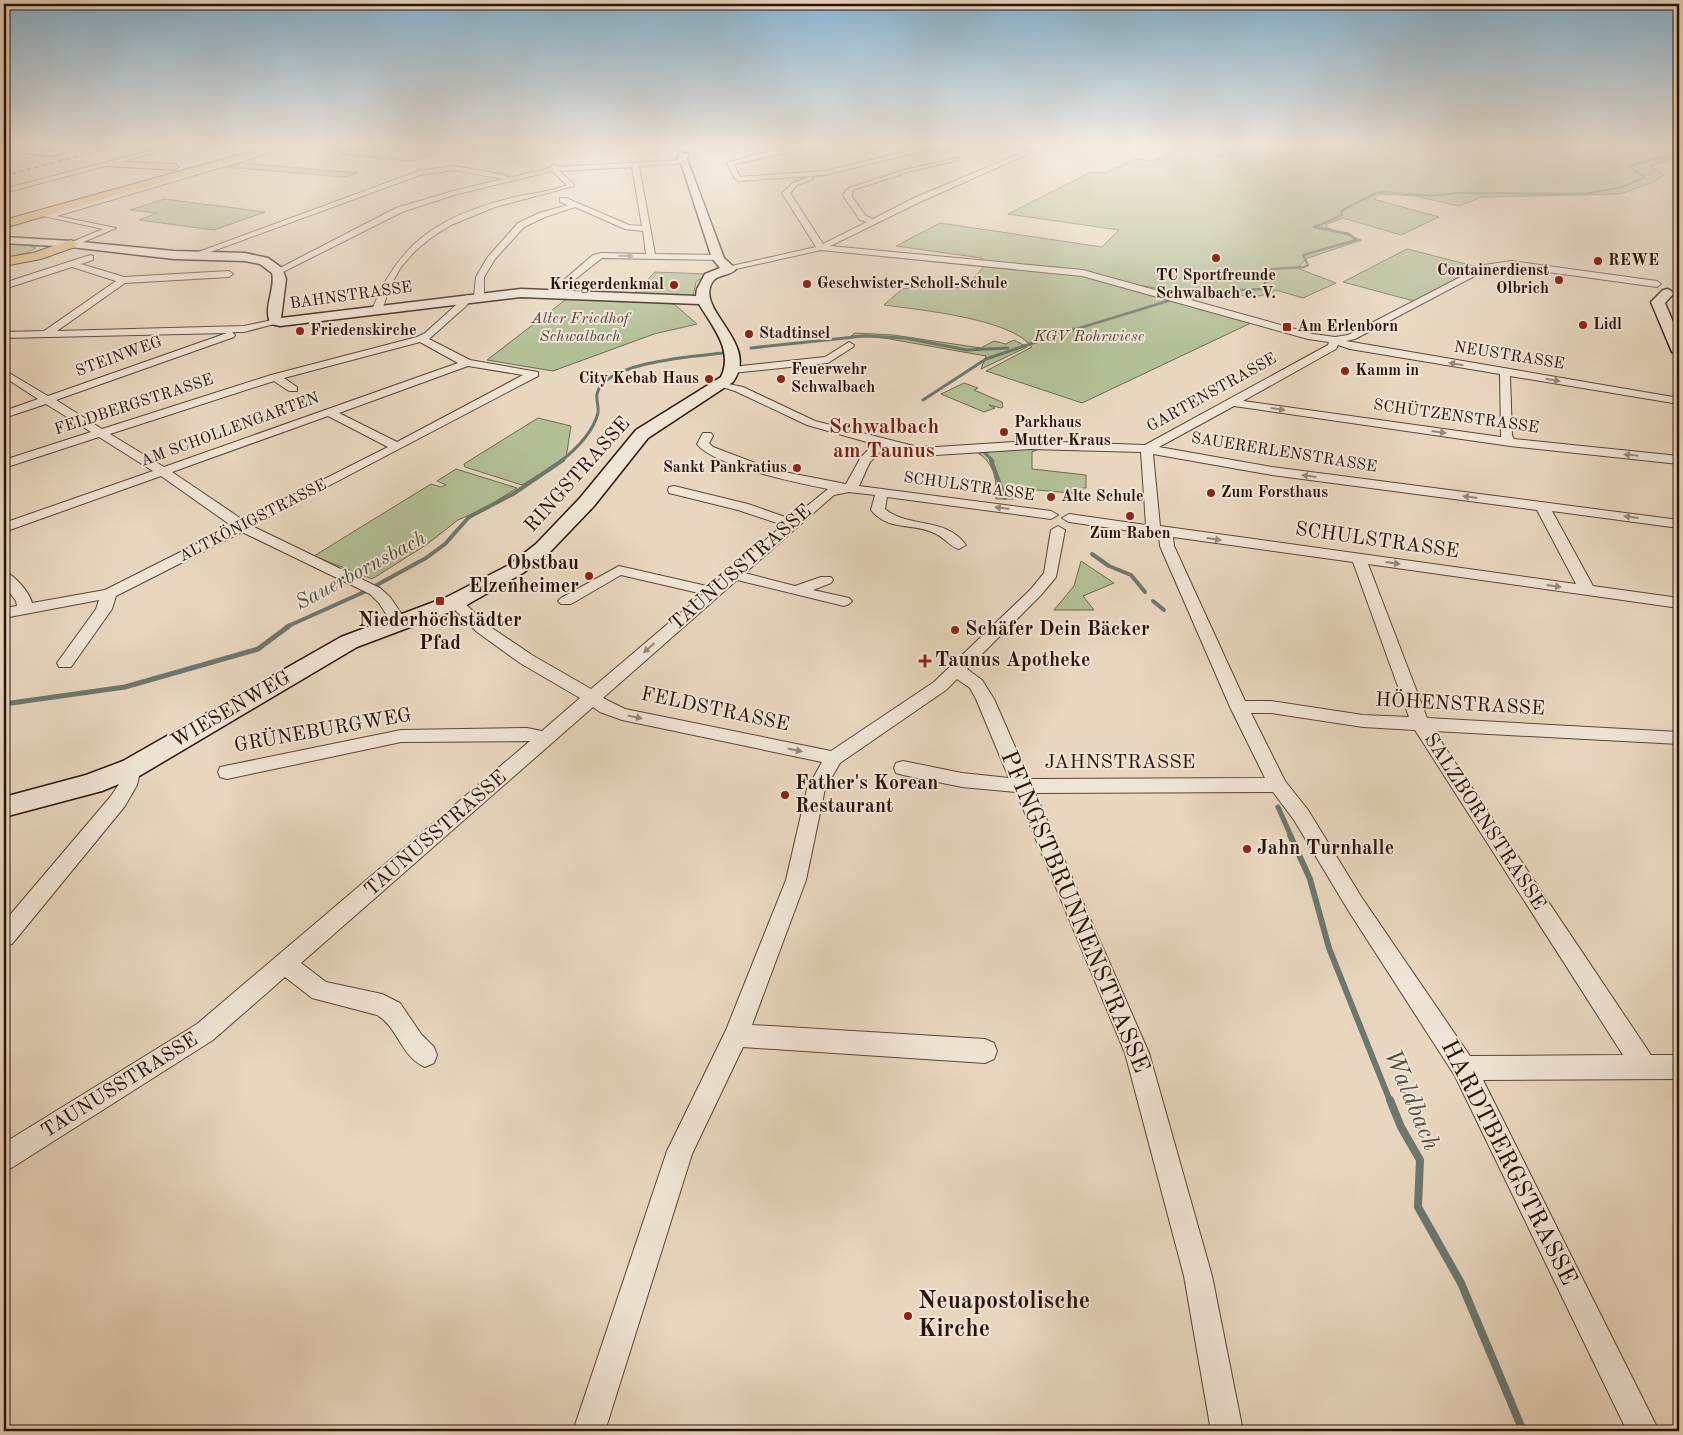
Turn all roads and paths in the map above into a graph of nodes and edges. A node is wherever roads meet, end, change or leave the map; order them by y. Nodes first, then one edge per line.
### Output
1 (38, 212) edge
2 (40, 212) edge
3 (61, 212) edge
4 (311, 212) edge
5 (395, 212) edge
6 (475, 212) edge
7 (549, 212) edge
8 (591, 212) edge
9 (644, 212) edge
10 (703, 212) edge
11 (798, 212) edge
12 (858, 212) edge
13 (891, 212) edge
14 (872, 221) junction
15 (4, 222) edge
16 (647, 229) junction
17 (4, 240) edge
18 (65, 244) junction
19 (821, 248) junction
20 (194, 255) junction
21 (651, 256) junction
22 (90, 258) dead end
23 (718, 258) junction
24 (4, 261) edge
25 (73, 264) junction
26 (730, 269) junction
27 (278, 271) junction
28 (229, 274) dead end
29 (123, 280) junction
30 (1650, 284) joint
31 (4, 286) edge
32 (1675, 291) edge
33 (554, 293) junction
34 (473, 297) junction
35 (703, 300) junction
36 (377, 310) junction
37 (277, 322) junction
38 (244, 329) junction
39 (46, 334) junction
40 (4, 335) edge
41 (421, 339) junction
42 (1335, 340) junction
43 (849, 345) dead end
44 (1679, 352) edge
45 (467, 363) junction
46 (4, 372) edge
47 (1504, 372) junction
48 (275, 376) junction
49 (727, 377) junction
50 (293, 389) dead end
51 (48, 400) junction
52 (1679, 400) edge
53 (1230, 402) junction
54 (329, 412) junction
55 (4, 415) edge
56 (101, 432) junction
57 (706, 436) dead end
58 (1510, 442) junction
59 (882, 443) junction
60 (398, 447) junction
61 (1147, 449) junction
62 (1679, 460) edge
63 (4, 464) edge
64 (162, 471) junction
65 (849, 488) junction
66 (674, 490) dead end
67 (882, 492) junction
68 (1542, 506) junction
69 (1051, 515) junction
70 (1069, 518) junction
71 (794, 524) junction
72 (1679, 524) edge
73 (243, 527) junction
74 (4, 528) edge
75 (1058, 530) junction
76 (1159, 531) junction
77 (959, 545) dead end
78 (1359, 558) junction
79 (736, 575) junction
80 (4, 576) edge
81 (826, 580) dead end
82 (798, 590) junction
83 (1587, 590) junction
84 (715, 592) junction
85 (109, 594) junction
86 (566, 601) dead end
87 (844, 601) dead end
88 (455, 602) junction
89 (1679, 603) edge
90 (25, 609) junction
91 (4, 613) edge
92 (399, 622) junction
93 (65, 663) dead end
94 (956, 670) junction
95 (591, 699) junction
96 (1239, 707) junction
97 (1420, 724) junction
98 (1673, 737) edge
99 (547, 738) junction
100 (1679, 750) edge
101 (834, 758) junction
102 (132, 768) junction
103 (903, 768) dead end
104 (227, 772) dead end
105 (1278, 785) junction
106 (1024, 786) junction
107 (4, 807) edge
108 (4, 937) edge
109 (285, 964) junction
110 (736, 1035) junction
111 (984, 1051) dead end
112 (425, 1055) dead end
113 (1464, 1068) junction
114 (1645, 1068) junction
115 (1679, 1068) edge
116 (4, 1158) edge
117 (589, 1431) edge
118 (1227, 1431) edge
119 (1643, 1431) edge

1 - 15 highway
2 - 15 highway
3 - 18 street
4 - 20 street
5 - 27 street
6 - 36 street
7 - 34 street
8 - 16 street
9 - 16 street
10 - 23 street
11 - 19 street
12 - 14 street
13 - 14 street
14 - 19 street
16 - 21 street
17 - 18 street
18 - 20 street
18 - 24 highway
19 - 26 street
19 - 42 street
20 - 27 street
21 - 23 street
33 -> 21 street
22 - 25 street
23 - 26 street
25 - 29 street
25 - 31 street
26 - 35 street
27 - 37 street
28 - 29 street
29 - 39 street
30 - 32 street
30 - 42 street
32 - 44 street
33 - 34 street, BAHNSTRASSE
33 - 35 street, BAHNSTRASSE
34 - 36 street, BAHNSTRASSE
34 - 41 street, FELDBERGSTRASSE
35 - 49 street
36 - 37 street, BAHNSTRASSE
37 - 38 street, BAHNSTRASSE
38 - 39 street, BAHNSTRASSE
38 - 51 street, STEINWEG
39 - 40 street, BAHNSTRASSE
41 - 45 street, ALTKÖNIGSTRASSE
41 - 48 street, FELDBERGSTRASSE
47 -> 42 street, NEUSTRASSE
42 - 53 street, GARTENSTRASSE
43 - 49 street
45 - 54 street, AM SCHOLLENGARTEN
45 - 60 street, ALTKÖNIGSTRASSE
46 - 51 street
47 -> 52 street, NEUSTRASSE
47 - 58 street
48 - 50 street
48 - 56 street, FELDBERGSTRASSE
49 - 59 street, SAUERERLENSTRASSE
49 - 88 street, RINGSTRASSE
51 - 55 street, STEINWEG
51 - 56 street
53 -> 58 street, SCHÜTZENSTRASSE
53 - 61 street, GARTENSTRASSE
54 - 60 street
54 - 64 street, AM SCHOLLENGARTEN
56 - 63 street, FELDBERGSTRASSE
56 - 64 street
57 - 65 street, SCHULSTRASSE
62 -> 58 street, SCHÜTZENSTRASSE
59 - 61 street, SAUERERLENSTRASSE
59 - 65 street
60 - 73 street, ALTKÖNIGSTRASSE
68 -> 61 street, SAUERERLENSTRASSE
61 - 76 street, GARTENSTRASSE
64 - 73 street
64 - 74 street, AM SCHOLLENGARTEN
65 - 67 street, SCHULSTRASSE
65 - 71 street, TAUNUSSTRASSE
66 - 71 street
69 -> 67 street, SCHULSTRASSE
67 - 77 street, SCHULSTRASSE
72 -> 68 street, SAUERERLENSTRASSE
68 - 83 street
69 - 70 street, SCHULSTRASSE
69 - 75 street
70 - 75 street
70 - 76 street, SCHULSTRASSE
71 - 79 street, TAUNUSSTRASSE
73 - 85 street, ALTKÖNIGSTRASSE
73 - 92 street
75 - 94 street
76 -> 78 street, SCHULSTRASSE
76 - 96 street, HARDTBERGSTRASSE
78 -> 83 street, SCHULSTRASSE
78 - 97 street, SALZBORNSTRASSE
79 - 82 street
79 - 84 street, TAUNUSSTRASSE
80 - 90 street
81 - 82 street
82 - 87 street
83 - 89 street, SCHULSTRASSE
84 - 86 street
84 -> 95 street, TAUNUSSTRASSE
85 - 90 street, ALTKÖNIGSTRASSE
85 - 93 street
88 - 92 street, WIESENWEG
88 - 95 street
90 - 91 street, ALTKÖNIGSTRASSE
92 - 102 street, WIESENWEG
94 - 101 street
94 - 106 street, PFINGSTBRUNNENSTRASSE
95 - 99 street, TAUNUSSTRASSE
95 -> 101 street, FELDSTRASSE
96 - 97 street, HÖHENSTRASSE
96 - 105 street, HARDTBERGSTRASSE
97 - 98 street, HÖHENSTRASSE
97 - 114 street, SALZBORNSTRASSE
98 - 100 street
99 - 104 street, GRÜNEBURGWEG
99 - 109 street, TAUNUSSTRASSE
101 - 110 street
102 - 107 street, WIESENWEG
102 - 108 street
103 - 106 street, JAHNSTRASSE
105 - 106 street, JAHNSTRASSE
105 - 113 street, HARDTBERGSTRASSE
106 - 118 street, PFINGSTBRUNNENSTRASSE
109 - 112 street
109 - 116 street, TAUNUSSTRASSE
110 - 111 street
110 - 117 street
113 - 114 street
113 - 119 street, HARDTBERGSTRASSE
114 - 115 street

